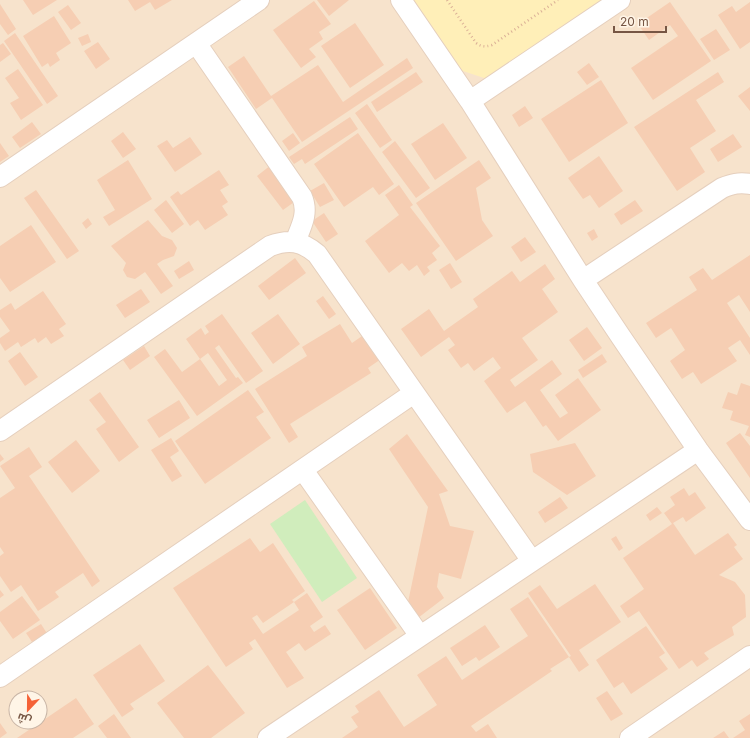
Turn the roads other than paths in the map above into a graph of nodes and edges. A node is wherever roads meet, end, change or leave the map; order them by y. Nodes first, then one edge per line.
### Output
1 (259, 0) edge
2 (401, 0) edge
3 (620, 0) edge
4 (196, 43) junction
5 (470, 101) junction
6 (0, 177) edge
7 (750, 184) edge
8 (295, 242) junction
9 (583, 280) junction
10 (414, 394) junction
11 (0, 431) edge
12 (698, 450) junction
13 (303, 470) junction
14 (750, 520) edge
15 (532, 561) junction
16 (420, 636) junction
17 (750, 656) edge
18 (0, 677) edge
19 (268, 738) edge
20 (630, 738) edge

1 - 4 street
2 - 5 street
3 - 5 street
4 - 6 street
4 - 8 street
5 - 9 street
7 - 9 street
8 - 10 street
8 - 11 street
9 - 12 street
10 - 13 street
10 - 15 street
12 - 14 street
12 - 15 street
13 - 16 street
13 - 18 street
15 - 16 street
16 - 19 street
17 - 20 street

